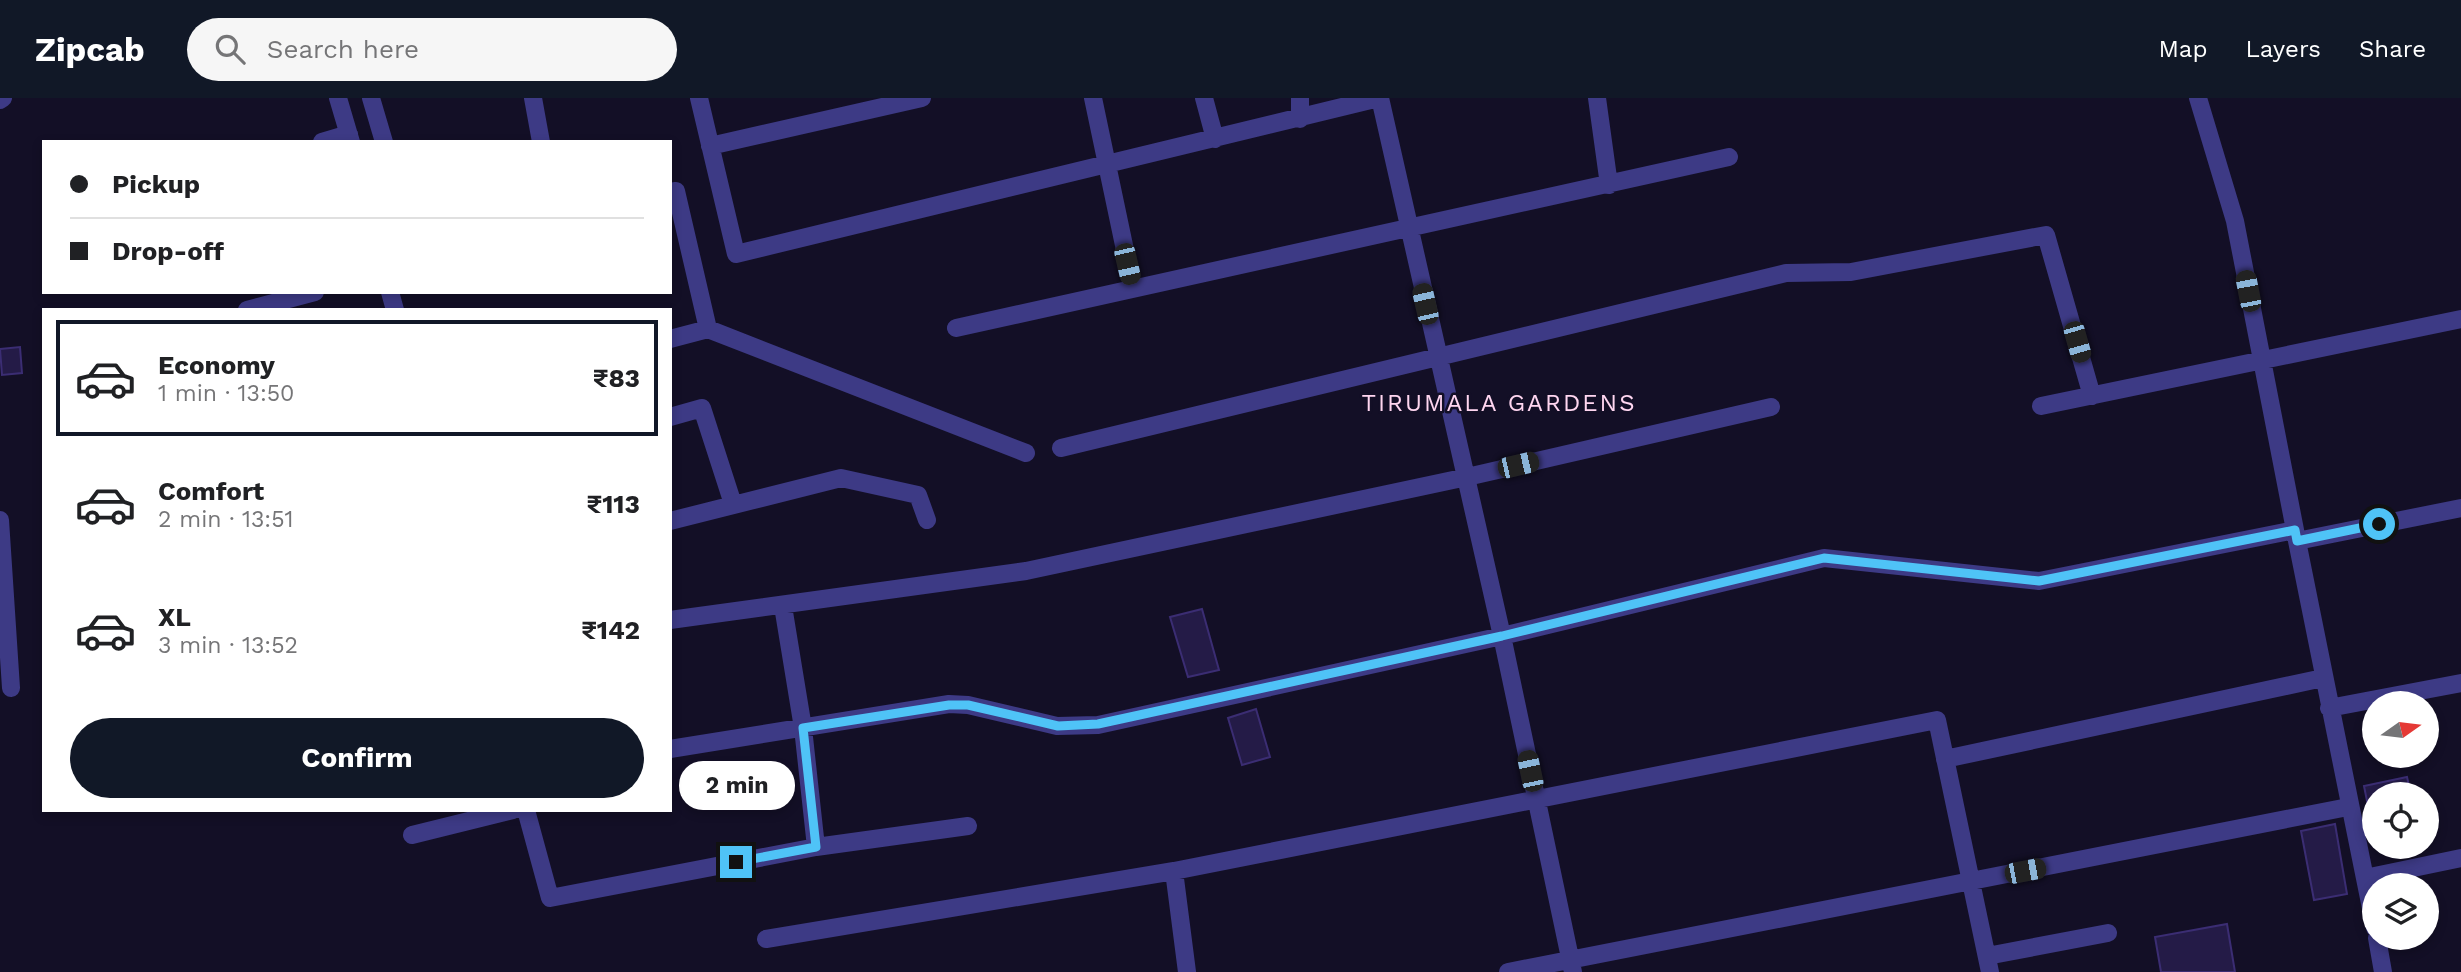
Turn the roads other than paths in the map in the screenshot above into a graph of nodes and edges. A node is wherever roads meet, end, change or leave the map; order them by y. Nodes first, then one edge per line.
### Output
1 (338, 98) edge
2 (371, 98) edge
3 (533, 98) edge
4 (699, 98) edge
5 (922, 98) edge
6 (1093, 98) edge
7 (1204, 98) edge
8 (1300, 98) edge
9 (1380, 98) edge
10 (1597, 98) edge
11 (2198, 98) edge
12 (1300, 119) junction
13 (350, 138) edge
14 (1215, 139) junction
15 (383, 140) edge
16 (541, 140) edge
17 (710, 146) junction
18 (1729, 157) dead end
19 (1105, 166) junction
20 (1609, 185) junction
21 (672, 192) edge
22 (1407, 226) junction
23 (1133, 288) junction
24 (307, 294) edge
25 (255, 308) edge
26 (2461, 319) edge
27 (956, 328) dead end
28 (708, 329) junction
29 (672, 338) edge
30 (1437, 356) junction
31 (2261, 361) junction
32 (2091, 396) junction
33 (2041, 406) dead end
34 (1771, 407) dead end
35 (672, 416) edge
36 (1061, 449) dead end
37 (1026, 453) dead end
38 (1467, 477) junction
39 (733, 504) junction
40 (2461, 508) edge
41 (672, 520) edge
42 (927, 520) dead end
43 (0, 522) edge
44 (2296, 535) junction
45 (783, 606) junction
46 (3, 614) edge
47 (672, 620) edge
48 (1502, 636) junction
49 (2323, 678) junction
50 (2461, 683) edge
51 (11, 688) dead end
52 (2329, 708) junction
53 (803, 728) junction
54 (672, 749) edge
55 (1945, 759) junction
56 (1536, 798) junction
57 (2348, 807) junction
58 (505, 812) edge
59 (527, 812) edge
60 (968, 827) dead end
61 (412, 835) dead end
62 (816, 847) junction
63 (2461, 858) edge
64 (1174, 871) junction
65 (2364, 873) edge
66 (2389, 873) edge
67 (1971, 882) junction
68 (2108, 933) dead end
69 (766, 939) dead end
70 (2379, 950) edge
71 (1988, 964) edge
72 (1572, 966) edge
73 (1187, 972) edge
74 (1508, 972) edge
75 (2384, 972) edge

1 - 13 street
2 - 15 street
3 - 16 street
4 - 17 street
5 - 17 street
6 - 19 street
7 - 14 street
8 - 12 street
9 - 12 street
9 - 22 street
10 - 20 street
11 - 31 street
12 - 14 street
14 - 19 street
17 - 19 street
18 - 20 street
19 - 23 street
20 - 22 street
21 - 28 street
22 - 23 street
22 - 30 street
23 - 27 street
24 - 25 street
26 - 31 street
28 - 29 street
28 - 37 street
30 - 32 street
30 - 36 street
30 - 38 street
31 - 32 street
31 - 44 street
32 - 33 street
34 - 38 street
35 - 39 street
38 - 45 street
38 - 48 street
39 - 41 street
39 - 42 street
40 - 44 street
43 - 46 street
44 - 48 street
44 - 49 street
45 - 47 street
45 - 53 street
46 - 51 street
48 - 53 street
48 - 56 street
49 - 52 street
49 - 55 street
50 - 52 street
52 - 57 street
53 - 54 street
53 - 62 street
55 - 56 street
55 - 67 street
56 - 64 street
56 - 72 street
57 - 65 street
57 - 67 street
58 - 61 street
59 - 62 street
60 - 62 street
63 - 66 street
64 - 69 street
64 - 73 street
67 - 71 street
67 - 72 street
68 - 71 street
70 - 75 street
72 - 74 street

